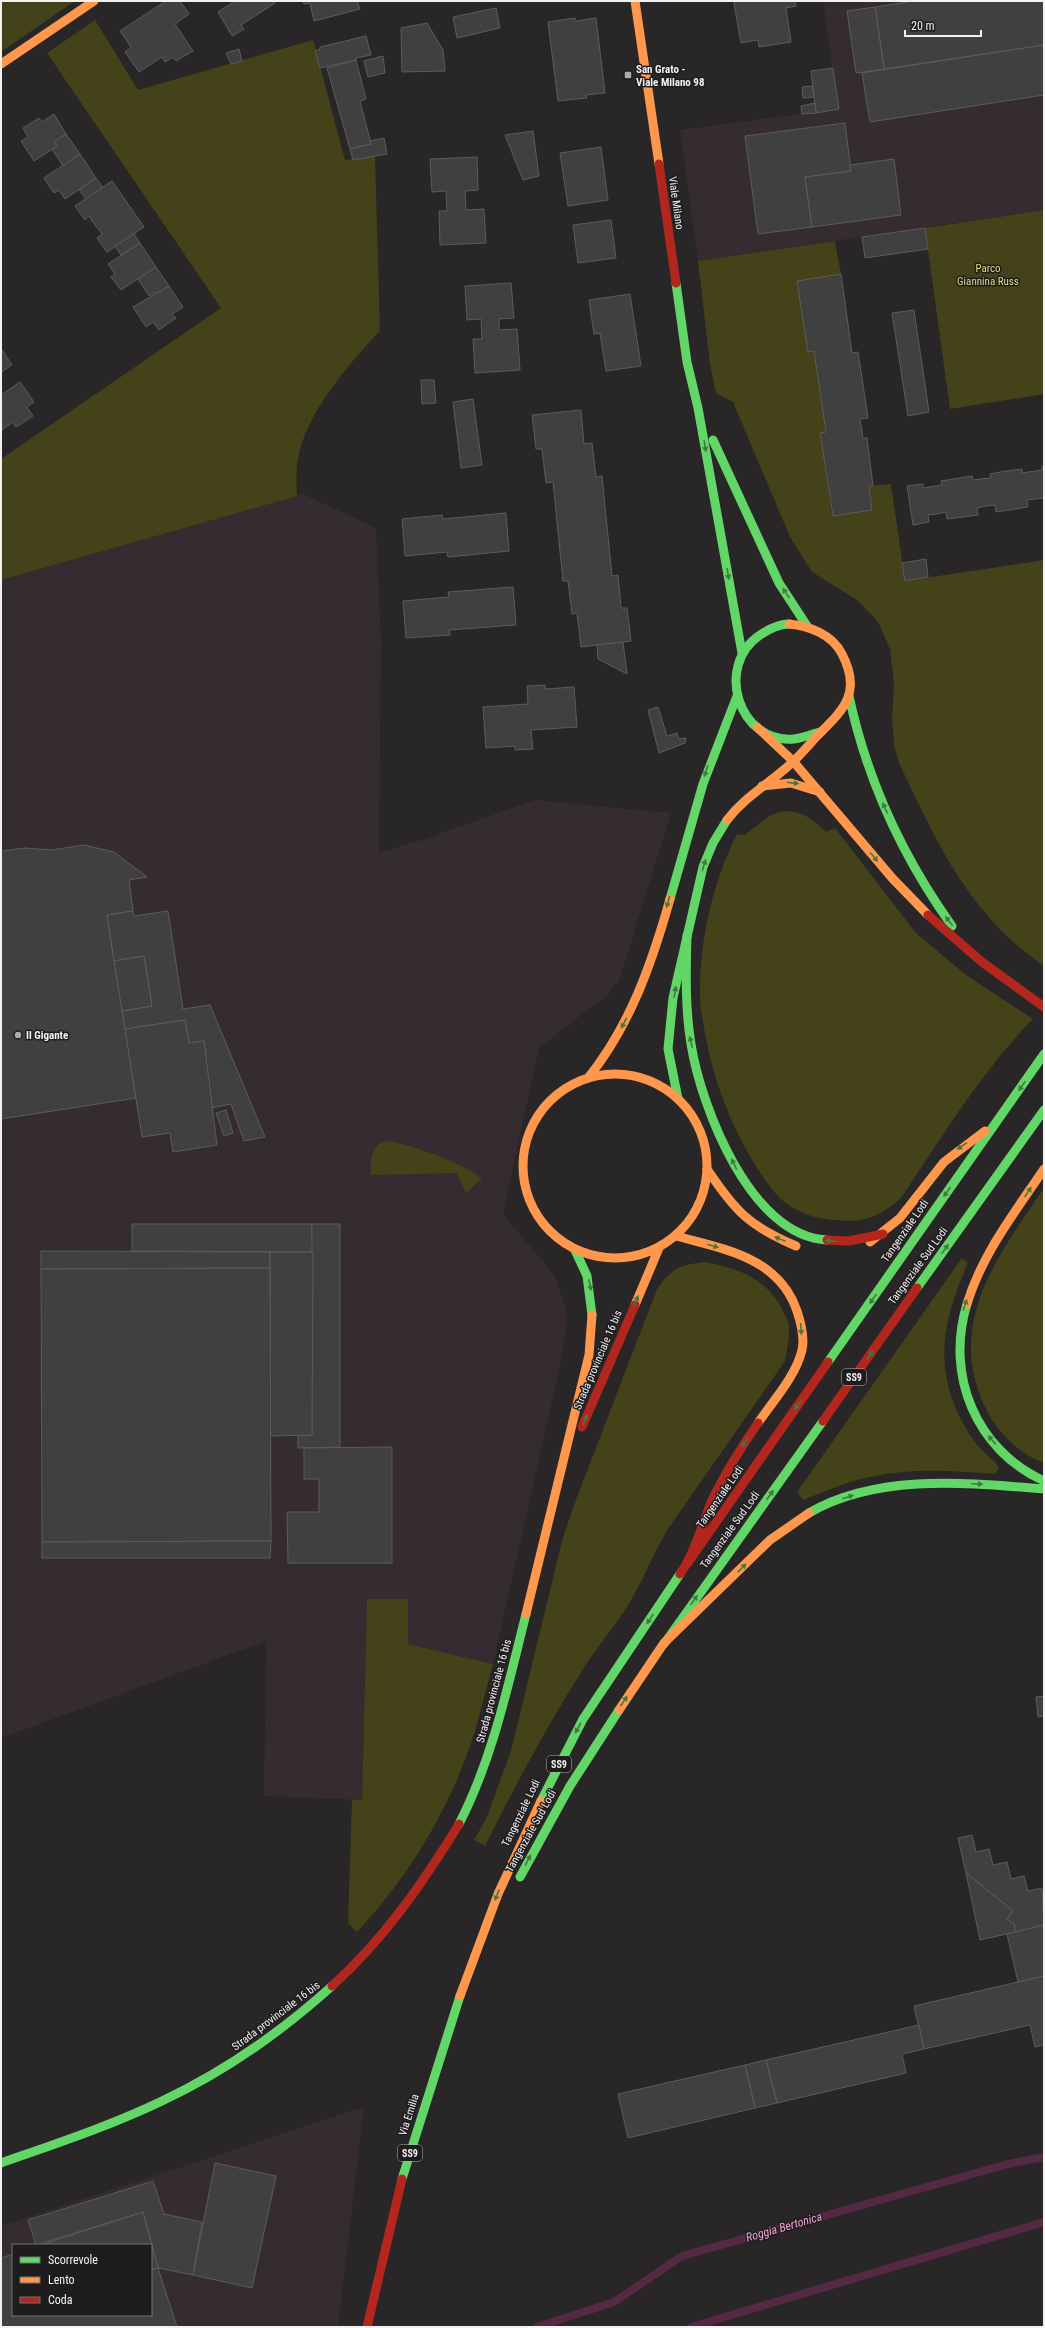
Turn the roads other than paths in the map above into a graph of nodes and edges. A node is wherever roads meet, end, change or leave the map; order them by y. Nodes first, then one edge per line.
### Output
1 (94, 1) edge
2 (635, 1) edge
3 (1, 64) edge
4 (698, 408) junction
5 (807, 626) junction
6 (742, 653) junction
7 (736, 696) junction
8 (848, 696) junction
9 (757, 727) junction
10 (821, 732) junction
11 (793, 761) junction
12 (762, 786) junction
13 (822, 794) junction
14 (686, 935) junction
15 (982, 962) junction
16 (1044, 1008) edge
17 (1044, 1054) edge
18 (588, 1078) junction
19 (678, 1099) junction
20 (1044, 1110) edge
21 (994, 1125) junction
22 (707, 1169) junction
23 (1044, 1169) edge
24 (882, 1234) junction
25 (676, 1236) junction
26 (659, 1248) junction
27 (806, 1248) dead end
28 (575, 1250) junction
29 (841, 1251) dead end
30 (559, 1482) junction
31 (1044, 1482) edge
32 (1044, 1489) edge
33 (687, 1564) junction
34 (664, 1644) junction
35 (516, 1883) dead end
36 (503, 1909) dead end
37 (465, 1982) junction
38 (1, 2163) edge
39 (367, 2327) edge

1 - 3 main road
2 - 4 main road, Viale Milano
5 -> 4 main road
4 -> 6 main road
5 - 6 main road
5 - 8 main road
6 - 7 main road
7 - 9 main road
7 -> 18 main road
8 - 10 main road
15 -> 8 main road
9 - 10 main road
9 - 11 main road
10 - 11 main road
11 - 12 main road
11 - 13 main road
12 -> 13 main road
14 -> 12 main road
13 -> 15 main road
19 -> 14 main road
24 -> 14 main road
15 - 16 main road
17 -> 21 main road, Tangenziale Lodi / SS9
18 - 19 main road
18 - 28 main road
19 - 22 main road
34 -> 20 main road, Tangenziale Sud Lodi / SS9
21 -> 24 main road
21 -> 33 main road, Tangenziale Lodi / SS9
22 - 25 main road
27 -> 22 main road
31 -> 23 main road
24 - 29 main road
25 - 26 main road
25 -> 33 main road
26 - 28 main road
30 -> 26 main road, Strada provinciale 16 bis
28 -> 30 main road, Strada provinciale 16 bis
30 - 38 main road, Strada provinciale 16 bis
34 -> 32 main road
33 -> 37 main road, Tangenziale Lodi / SS9
35 -> 34 main road, Tangenziale Sud Lodi / SS9
36 - 37 main road, SS9
37 - 39 main road, Via Emilia / SS9

